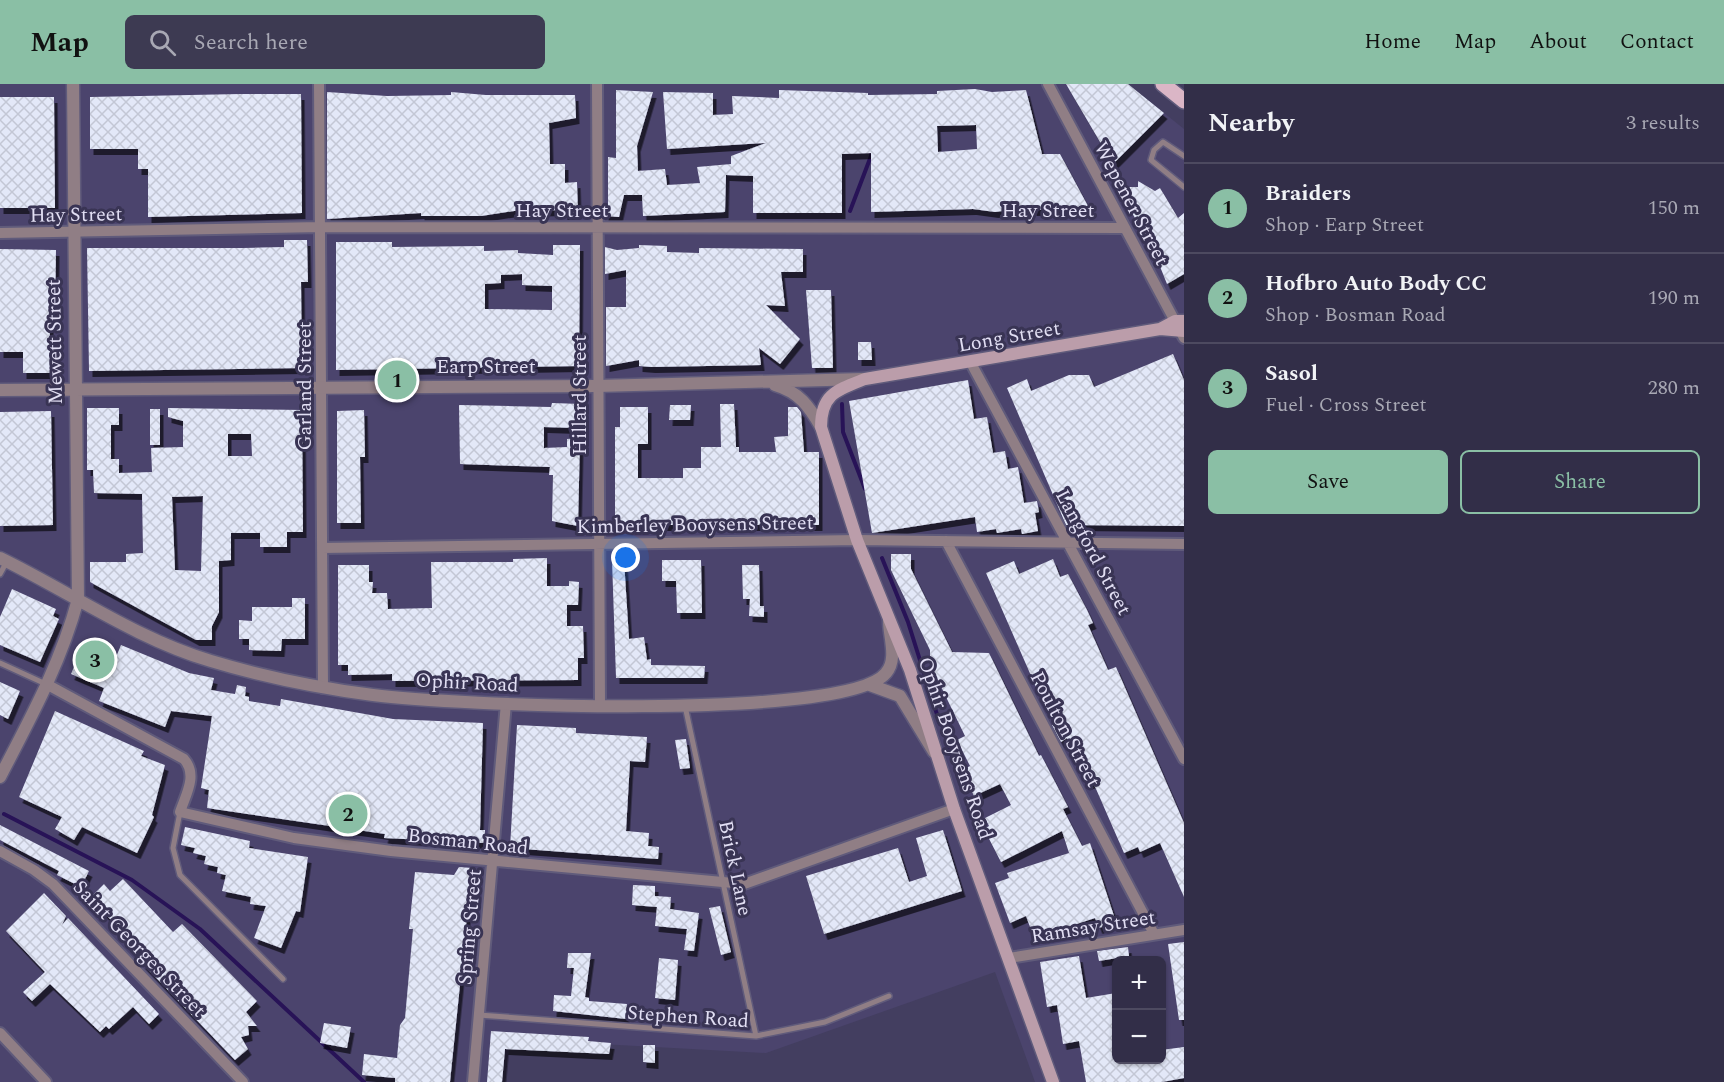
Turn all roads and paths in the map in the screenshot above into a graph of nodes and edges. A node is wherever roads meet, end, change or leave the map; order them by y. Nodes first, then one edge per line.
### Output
1 (73, 84) edge
2 (319, 84) edge
3 (597, 84) edge
4 (1048, 84) edge
5 (1163, 84) edge
6 (1184, 101) edge
7 (1184, 156) edge
8 (1184, 187) edge
9 (322, 227) junction
10 (1124, 228) junction
11 (597, 229) junction
12 (73, 232) junction
13 (0, 233) edge
14 (1181, 328) edge
15 (971, 363) junction
16 (865, 379) junction
17 (765, 382) junction
18 (597, 386) junction
19 (322, 388) junction
20 (0, 390) edge
21 (74, 391) junction
22 (821, 428) junction
23 (857, 540) junction
24 (946, 541) junction
25 (1069, 542) junction
26 (598, 543) junction
27 (1184, 544) edge
28 (322, 548) junction
29 (3, 560) edge
30 (0, 574) edge
31 (78, 599) junction
32 (889, 618) junction
33 (0, 663) edge
34 (48, 685) junction
35 (870, 685) junction
36 (323, 688) junction
37 (506, 703) junction
38 (600, 706) junction
39 (685, 706) junction
40 (935, 753) junction
41 (1184, 759) edge
42 (0, 777) edge
43 (954, 809) junction
44 (180, 812) junction
45 (0, 850) edge
46 (493, 862) junction
47 (722, 882) junction
48 (1184, 930) edge
49 (1154, 934) junction
50 (1009, 958) junction
51 (283, 980) dead end
52 (890, 996) dead end
53 (479, 1015) junction
54 (0, 1033) edge
55 (756, 1035) junction
56 (46, 1082) edge
57 (243, 1082) edge
58 (473, 1082) edge
59 (1053, 1082) edge

1 - 12 street, Mewett Street
2 - 9 street, Garland Street
3 - 11 street, Hillard Street
4 - 10 street, Wepener Street
5 - 6 main road
7 - 8 lane
9 - 11 street, Hay Street
9 - 12 street, Hay Street
9 - 19 street, Garland Street
10 - 11 street, Hay Street
10 - 14 street, Wepener Street
11 - 18 street, Hillard Street
12 - 13 street, Hay Street
12 - 21 street, Mewett Street
14 - 15 main road, Long Street
15 - 16 main road, Long Street
15 - 25 street, Langford Street
16 - 17 street, Earp Street
16 - 22 main road, Long Street
17 - 18 street, Earp Street
17 - 22 street
18 - 19 street, Earp Street
18 - 26 street, Hillard Street
19 - 21 street, Earp Street
19 - 28 street, Garland Street
20 - 21 street, Earp Street
21 - 31 street, Mewett Street
22 - 23 main road, Ophir Booysens Road
23 - 24 street, Kimberley Booysens Street
23 - 26 street, Kimberley Booysens Street
23 - 32 main road, Ophir Booysens Road
24 - 25 street, Kimberley Booysens Street
24 - 49 street, Poulton Street
25 - 27 street, Kimberley Booysens Street
25 - 41 street, Langford Street
26 - 28 street, Kimberley Booysens Street
26 - 38 street, Hillard Street
28 - 36 street, Garland Street
29 - 30 lane
29 - 31 street, Ophir Road
31 - 34 street, Mewett Street
31 - 36 street, Ophir Road
32 - 35 street
32 - 40 main road, Ophir Booysens Road
33 - 34 lane
34 - 42 street, Mewett Street
34 - 44 street
35 - 39 street, Ophir Road
35 - 40 street
36 - 37 street, Ophir Road
37 - 38 street, Ophir Road
37 - 46 street, Spring Street
38 - 39 street, Ophir Road
39 - 47 lane, Brick Lane
40 - 43 main road, Ophir Booysens Road
43 - 47 street, Bosman Road
43 - 50 main road, Ophir Booysens Road
44 - 46 street, Bosman Road
44 - 51 lane
45 - 57 street, Saint Georges Street
46 - 47 street, Bosman Road
46 - 53 street, Spring Street
47 - 55 lane, Brick Lane
48 - 49 street, Ramsay Street
49 - 50 street, Ramsay Street
50 - 59 main road, Ophir Booysens Road
52 - 55 lane, Stephen Road
53 - 55 lane, Stephen Road
53 - 58 street, Spring Street
54 - 56 street

